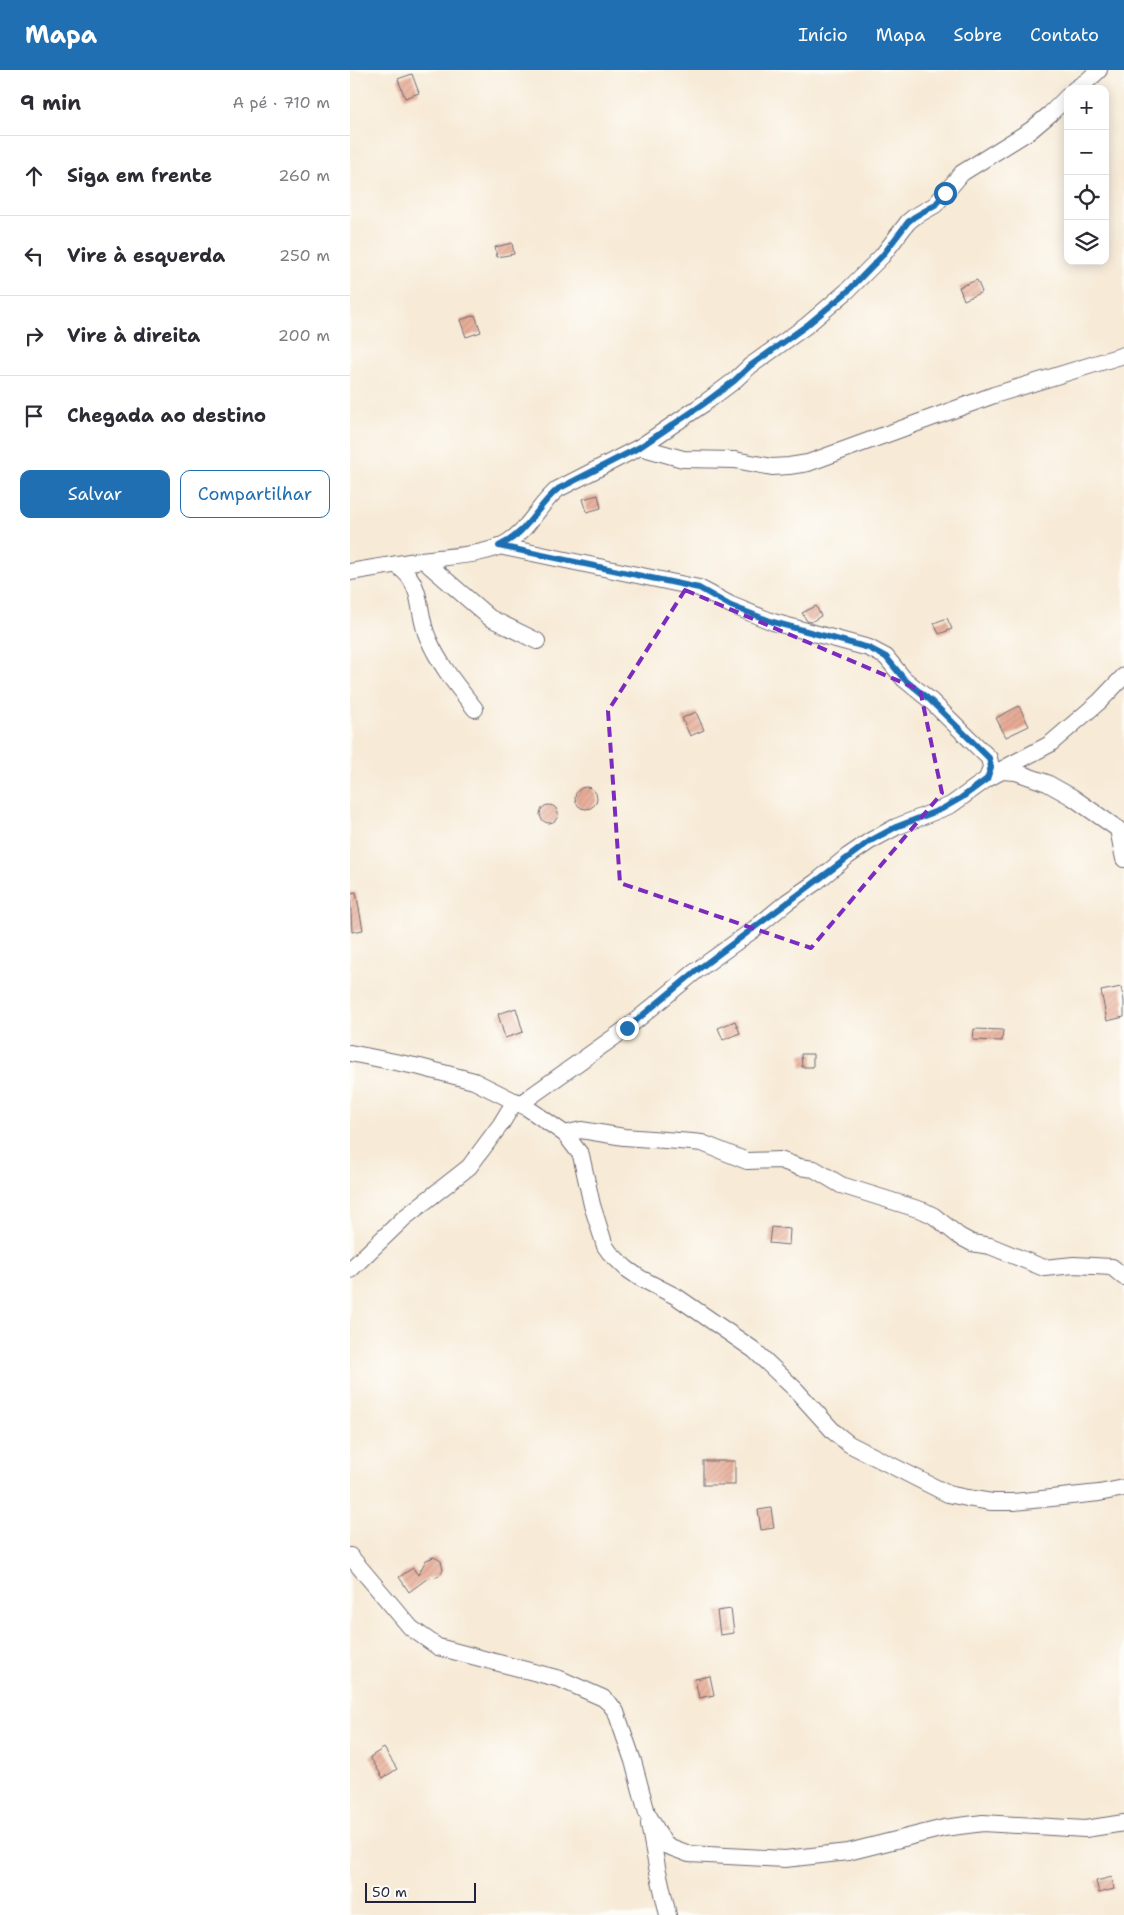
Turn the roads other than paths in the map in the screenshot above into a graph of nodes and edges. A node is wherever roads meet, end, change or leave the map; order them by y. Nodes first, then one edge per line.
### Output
1 (1082, 70) edge
2 (1099, 70) edge
3 (1076, 85) edge
4 (1081, 85) edge
5 (1064, 100) edge
6 (1124, 355) edge
7 (640, 447) junction
8 (499, 546) junction
9 (423, 560) junction
10 (396, 565) junction
11 (350, 572) edge
12 (537, 642) dead end
13 (1124, 676) edge
14 (475, 709) dead end
15 (989, 758) junction
16 (1002, 771) junction
17 (987, 779) junction
18 (1121, 829) edge
19 (1124, 859) edge
20 (350, 1053) edge
21 (517, 1103) junction
22 (565, 1134) junction
23 (350, 1270) edge
24 (1124, 1277) edge
25 (1124, 1488) edge
26 (350, 1556) edge
27 (647, 1813) junction
28 (1124, 1823) edge
29 (668, 1915) edge

1 - 3 street
2 - 4 street
5 - 7 street
6 - 7 street
7 - 8 street
8 - 9 street
8 - 15 street
9 - 10 street
9 - 12 street
10 - 11 street
10 - 14 street
13 - 16 street
15 - 16 street
15 - 17 street
16 - 17 street
16 - 18 street
17 - 21 street
18 - 19 street
20 - 21 street
21 - 22 street
21 - 23 street
22 - 24 street
22 - 25 street
26 - 27 street
27 - 28 street
27 - 29 street

